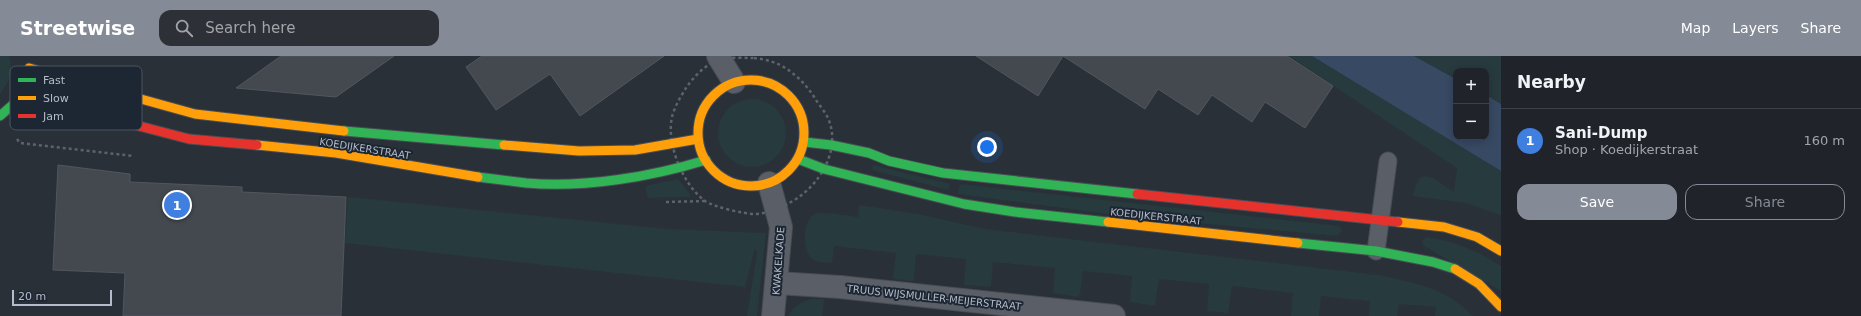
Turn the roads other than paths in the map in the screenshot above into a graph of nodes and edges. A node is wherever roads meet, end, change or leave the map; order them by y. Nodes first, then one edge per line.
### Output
1 (27, 56) edge
2 (718, 56) edge
3 (29, 66) edge
4 (734, 82) junction
5 (142, 99) edge
6 (10, 109) edge
7 (0, 116) edge
8 (142, 127) edge
9 (698, 139) junction
10 (804, 142) junction
11 (798, 159) junction
12 (706, 160) junction
13 (1388, 161) dead end
14 (769, 183) junction
15 (1380, 220) junction
16 (1376, 251) junction
17 (1501, 251) edge
18 (777, 283) junction
19 (1501, 308) edge
20 (773, 316) edge
21 (1114, 316) edge

1 - 3 main road
2 - 4 street
4 - 9 main road
4 - 10 main road
5 - 9 main road, KOEDIJKERSTRAAT
6 - 7 main road
8 - 12 main road, KOEDIJKERSTRAAT
9 - 12 main road
10 - 11 main road
10 - 15 main road, KOEDIJKERSTRAAT
11 - 14 main road
11 - 16 main road, KOEDIJKERSTRAAT
12 - 14 main road
13 - 15 lane
14 - 18 street, KWAKELKADE
15 - 16 lane
15 - 17 main road, KOEDIJKERSTRAAT
16 - 19 main road, KOEDIJKERSTRAAT
18 - 20 street, KWAKELKADE
18 - 21 street, TRUUS WIJSMULLER-MEIJERSTRAAT

